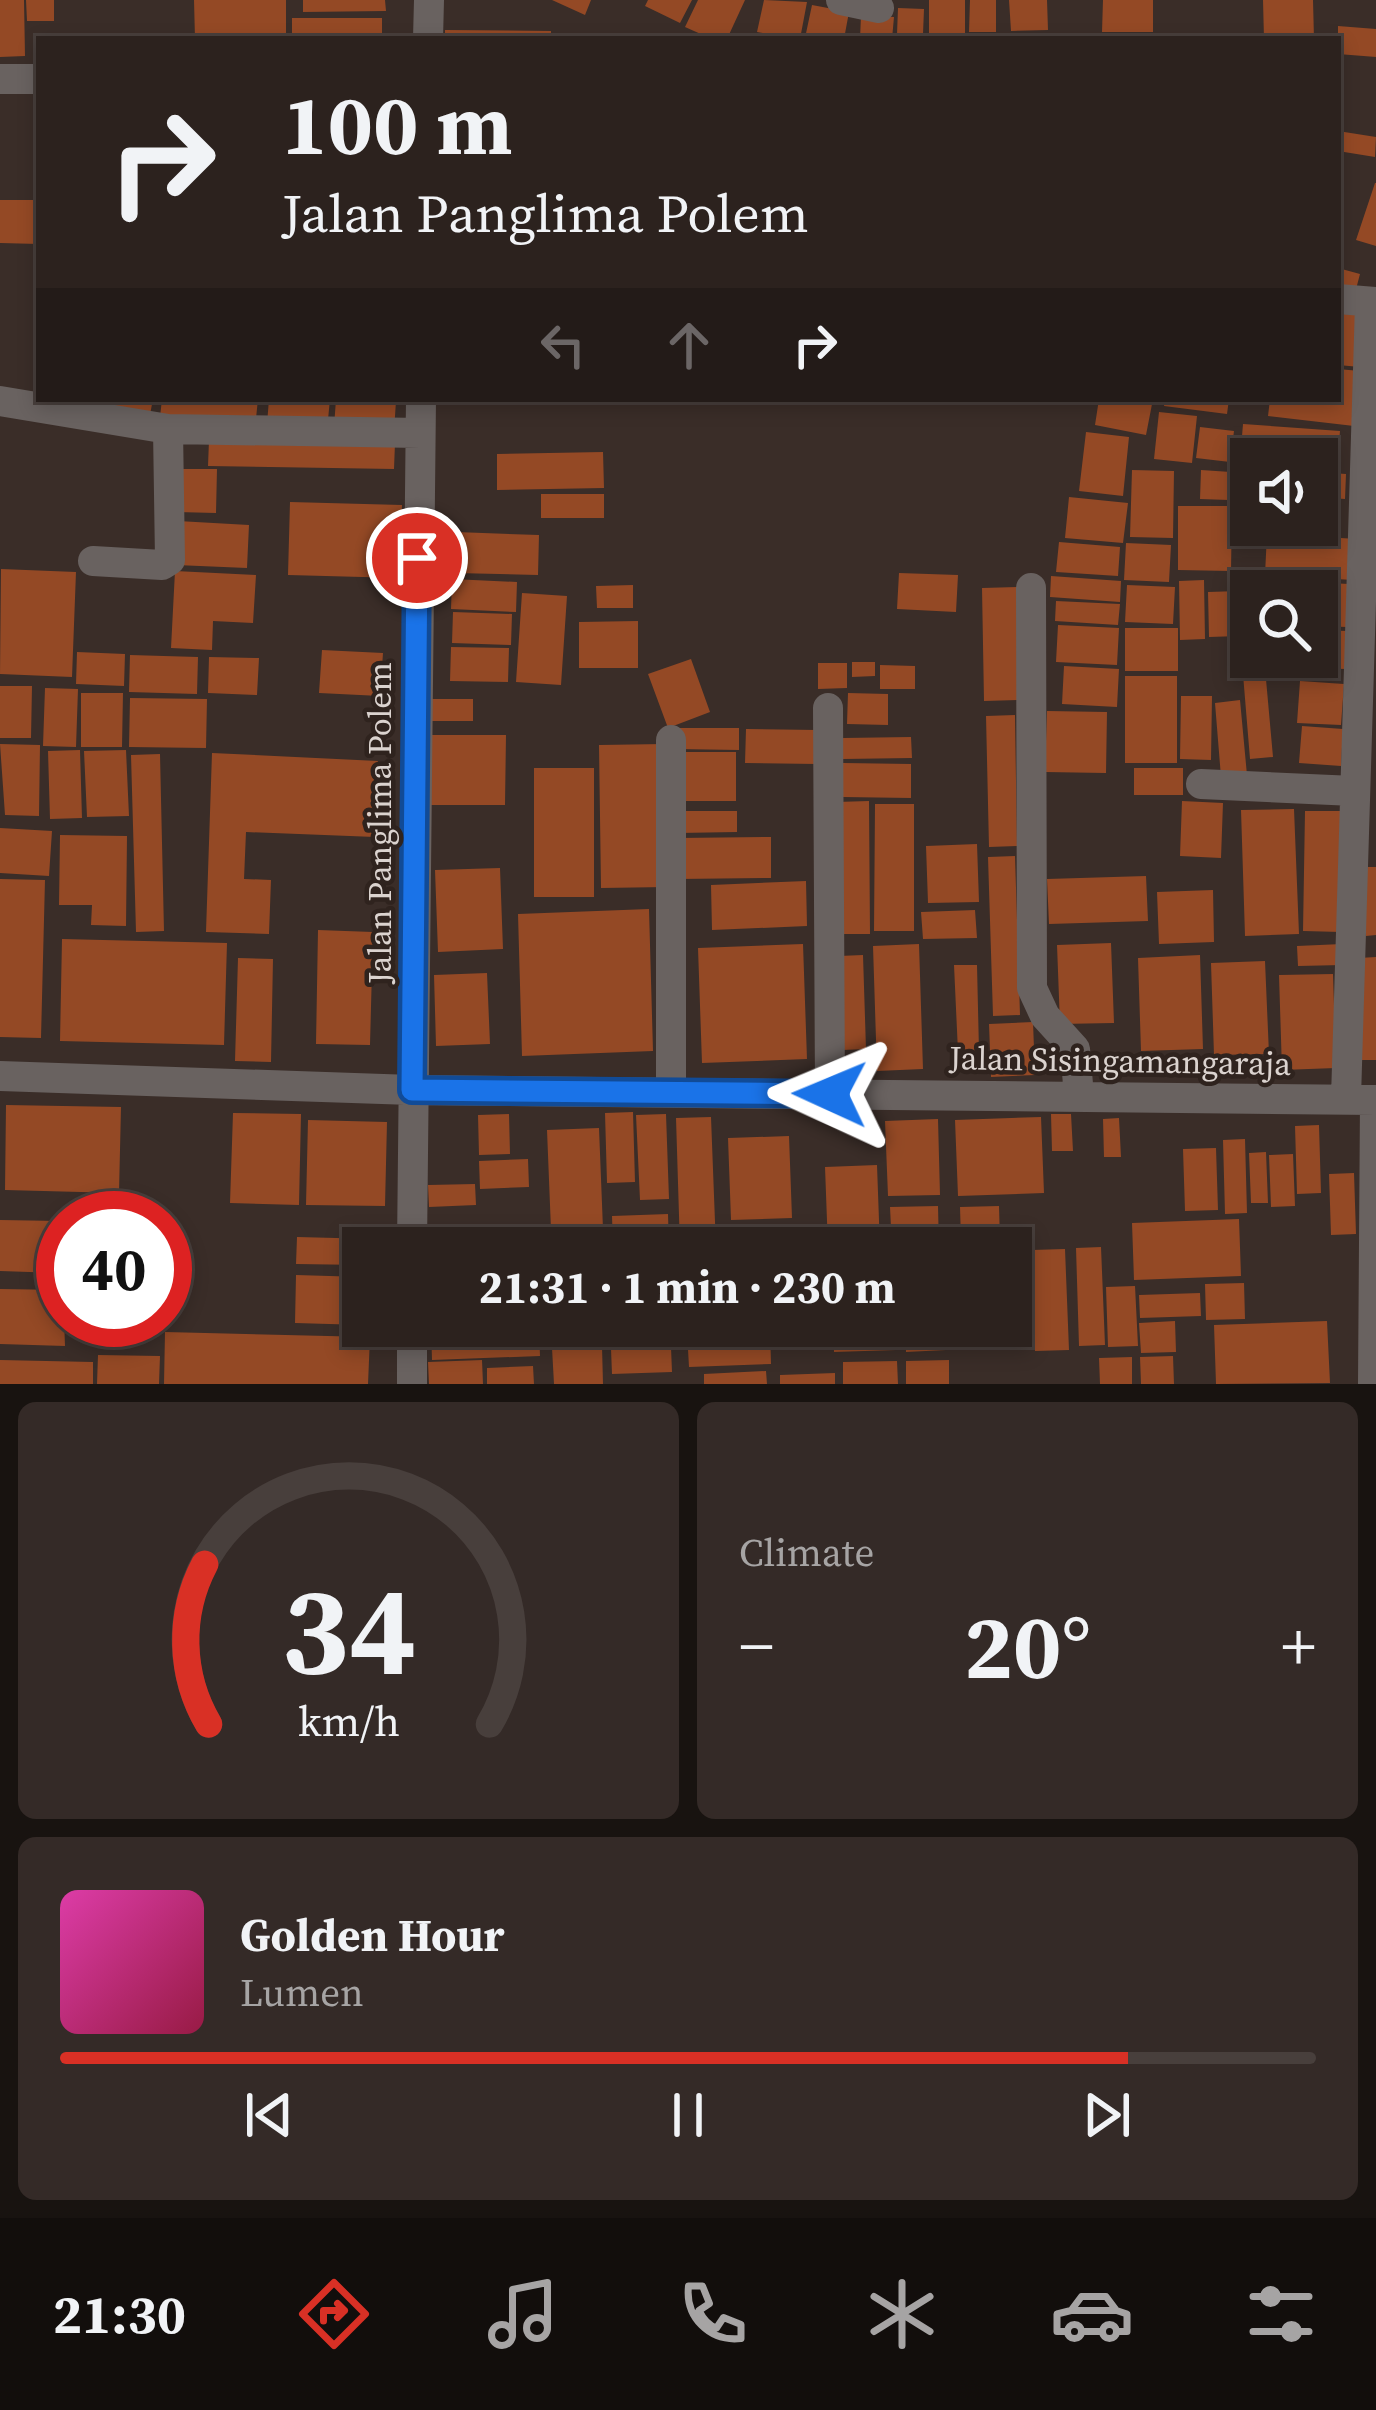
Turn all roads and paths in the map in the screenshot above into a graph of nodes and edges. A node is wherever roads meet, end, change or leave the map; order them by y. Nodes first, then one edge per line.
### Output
1 (429, 0) edge
2 (841, 0) edge
3 (879, 8) dead end
4 (428, 36) edge
5 (0, 79) edge
6 (36, 79) edge
7 (1341, 299) edge
8 (1373, 303) edge
9 (0, 401) edge
10 (421, 402) edge
11 (168, 429) junction
12 (420, 433) junction
13 (93, 561) dead end
14 (1031, 588) dead end
15 (828, 708) dead end
16 (671, 740) dead end
17 (1201, 784) dead end
18 (1354, 791) junction
19 (0, 1076) edge
20 (412, 1090) junction
21 (671, 1092) junction
22 (830, 1094) junction
23 (1079, 1096) junction
24 (1366, 1100) edge
25 (412, 1227) edge
26 (412, 1347) edge
27 (412, 1384) edge
28 (1373, 1384) edge

1 - 4 street
2 - 3 street
5 - 6 street
7 - 8 street
8 - 18 street
9 - 11 street
10 - 12 street, Jalan Panglima Polem
11 - 12 street
11 - 13 street
12 - 20 street, Jalan Panglima Polem
14 - 23 street
15 - 22 street
16 - 21 street
17 - 18 street
18 - 24 street
19 - 20 street, Jalan Sisingamangaraja
20 - 21 street, Jalan Sisingamangaraja
20 - 25 street, Jalan Panglima Polem
21 - 22 street, Jalan Sisingamangaraja
22 - 23 street, Jalan Sisingamangaraja
23 - 24 street, Jalan Sisingamangaraja
24 - 28 street
26 - 27 street

